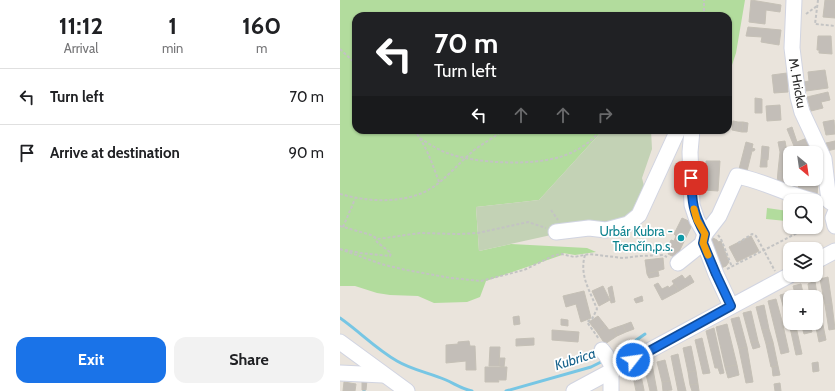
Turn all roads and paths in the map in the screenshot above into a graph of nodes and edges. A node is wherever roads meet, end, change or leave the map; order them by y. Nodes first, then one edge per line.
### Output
1 (704, 0) edge
2 (794, 0) edge
3 (818, 0) edge
4 (704, 12) edge
5 (835, 26) edge
6 (340, 49) edge
7 (352, 60) edge
8 (417, 134) edge
9 (498, 134) edge
10 (597, 134) edge
11 (676, 134) edge
12 (692, 134) edge
13 (420, 138) junction
14 (465, 158) junction
15 (438, 182) junction
16 (340, 194) edge
17 (355, 199) junction
18 (826, 204) edge
19 (835, 226) edge
20 (341, 227) edge
21 (556, 232) joint
22 (797, 234) edge
23 (374, 237) junction
24 (704, 238) junction
25 (757, 238) junction
26 (754, 240) dead end
27 (738, 243) dead end
28 (340, 249) edge
29 (764, 250) junction
30 (835, 251) edge
31 (585, 255) junction
32 (823, 257) edge
33 (678, 263) joint
34 (732, 267) junction
35 (716, 274) junction
36 (783, 274) edge
37 (736, 303) junction
38 (340, 342) edge
39 (608, 359) junction
40 (340, 373) edge
41 (383, 375) junction
42 (407, 391) edge
43 (574, 391) edge
44 (611, 391) edge

1 - 4 path
2 - 18 street, M. Hricku
3 - 5 path
6 - 7 path
8 - 13 path
9 - 14 path
10 - 14 path
11 - 21 street
12 - 24 street
13 - 14 path
13 - 15 path
14 - 15 path
15 - 17 path
16 - 17 path
17 - 20 path
18 - 19 street, M. Hricku
18 - 24 street
20 - 23 path
21 - 23 path
22 - 29 path
23 - 28 path
24 - 33 street
24 - 34 path
24 - 35 street
25 - 26 path
25 - 27 path
25 - 29 path
28 - 31 path
29 - 34 path
29 - 36 path
30 - 32 street
31 - 33 path
31 - 39 path
34 - 35 path
35 - 37 street
36 - 37 street
37 - 39 street
38 - 41 street
39 - 43 street
39 - 44 street
40 - 41 street
41 - 42 street

